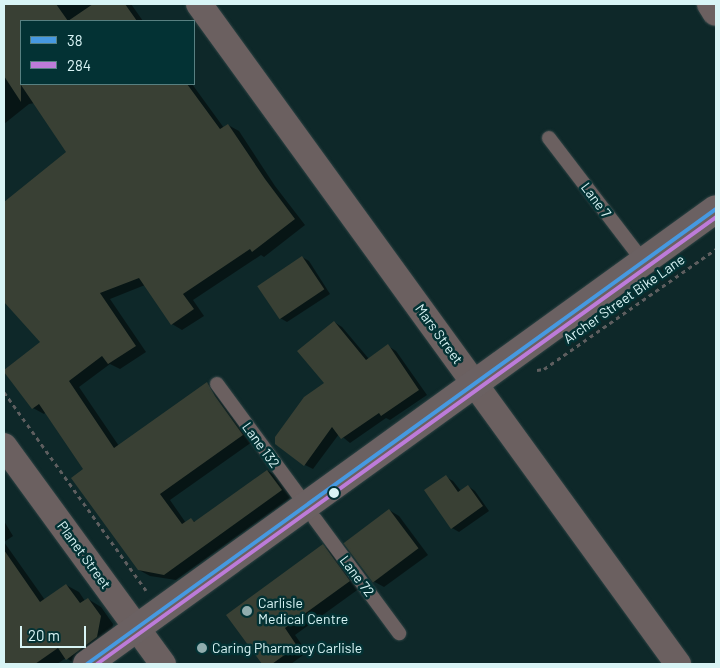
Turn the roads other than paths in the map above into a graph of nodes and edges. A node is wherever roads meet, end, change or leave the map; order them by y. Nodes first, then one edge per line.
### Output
1 (200, 4) edge
2 (710, 4) edge
3 (716, 12) edge
4 (549, 138) dead end
5 (716, 209) edge
6 (716, 229) edge
7 (643, 261) junction
8 (217, 384) dead end
9 (480, 389) junction
10 (4, 446) edge
11 (310, 512) junction
12 (399, 633) dead end
13 (142, 635) junction
14 (87, 664) edge
15 (117, 664) edge
16 (163, 664) edge
17 (678, 664) edge

1 - 9 street, Mars Street
2 - 3 street
4 - 7 lane, Lane 7
5 - 7 main road
6 - 9 main road
7 - 9 main road
8 - 11 lane, Lane 132
9 - 11 main road
9 - 17 street, Mars Street
10 - 13 street, Planet Street
11 - 12 lane, Lane 72
11 - 13 main road
13 - 14 main road
13 - 15 main road
13 - 16 street, Planet Street

